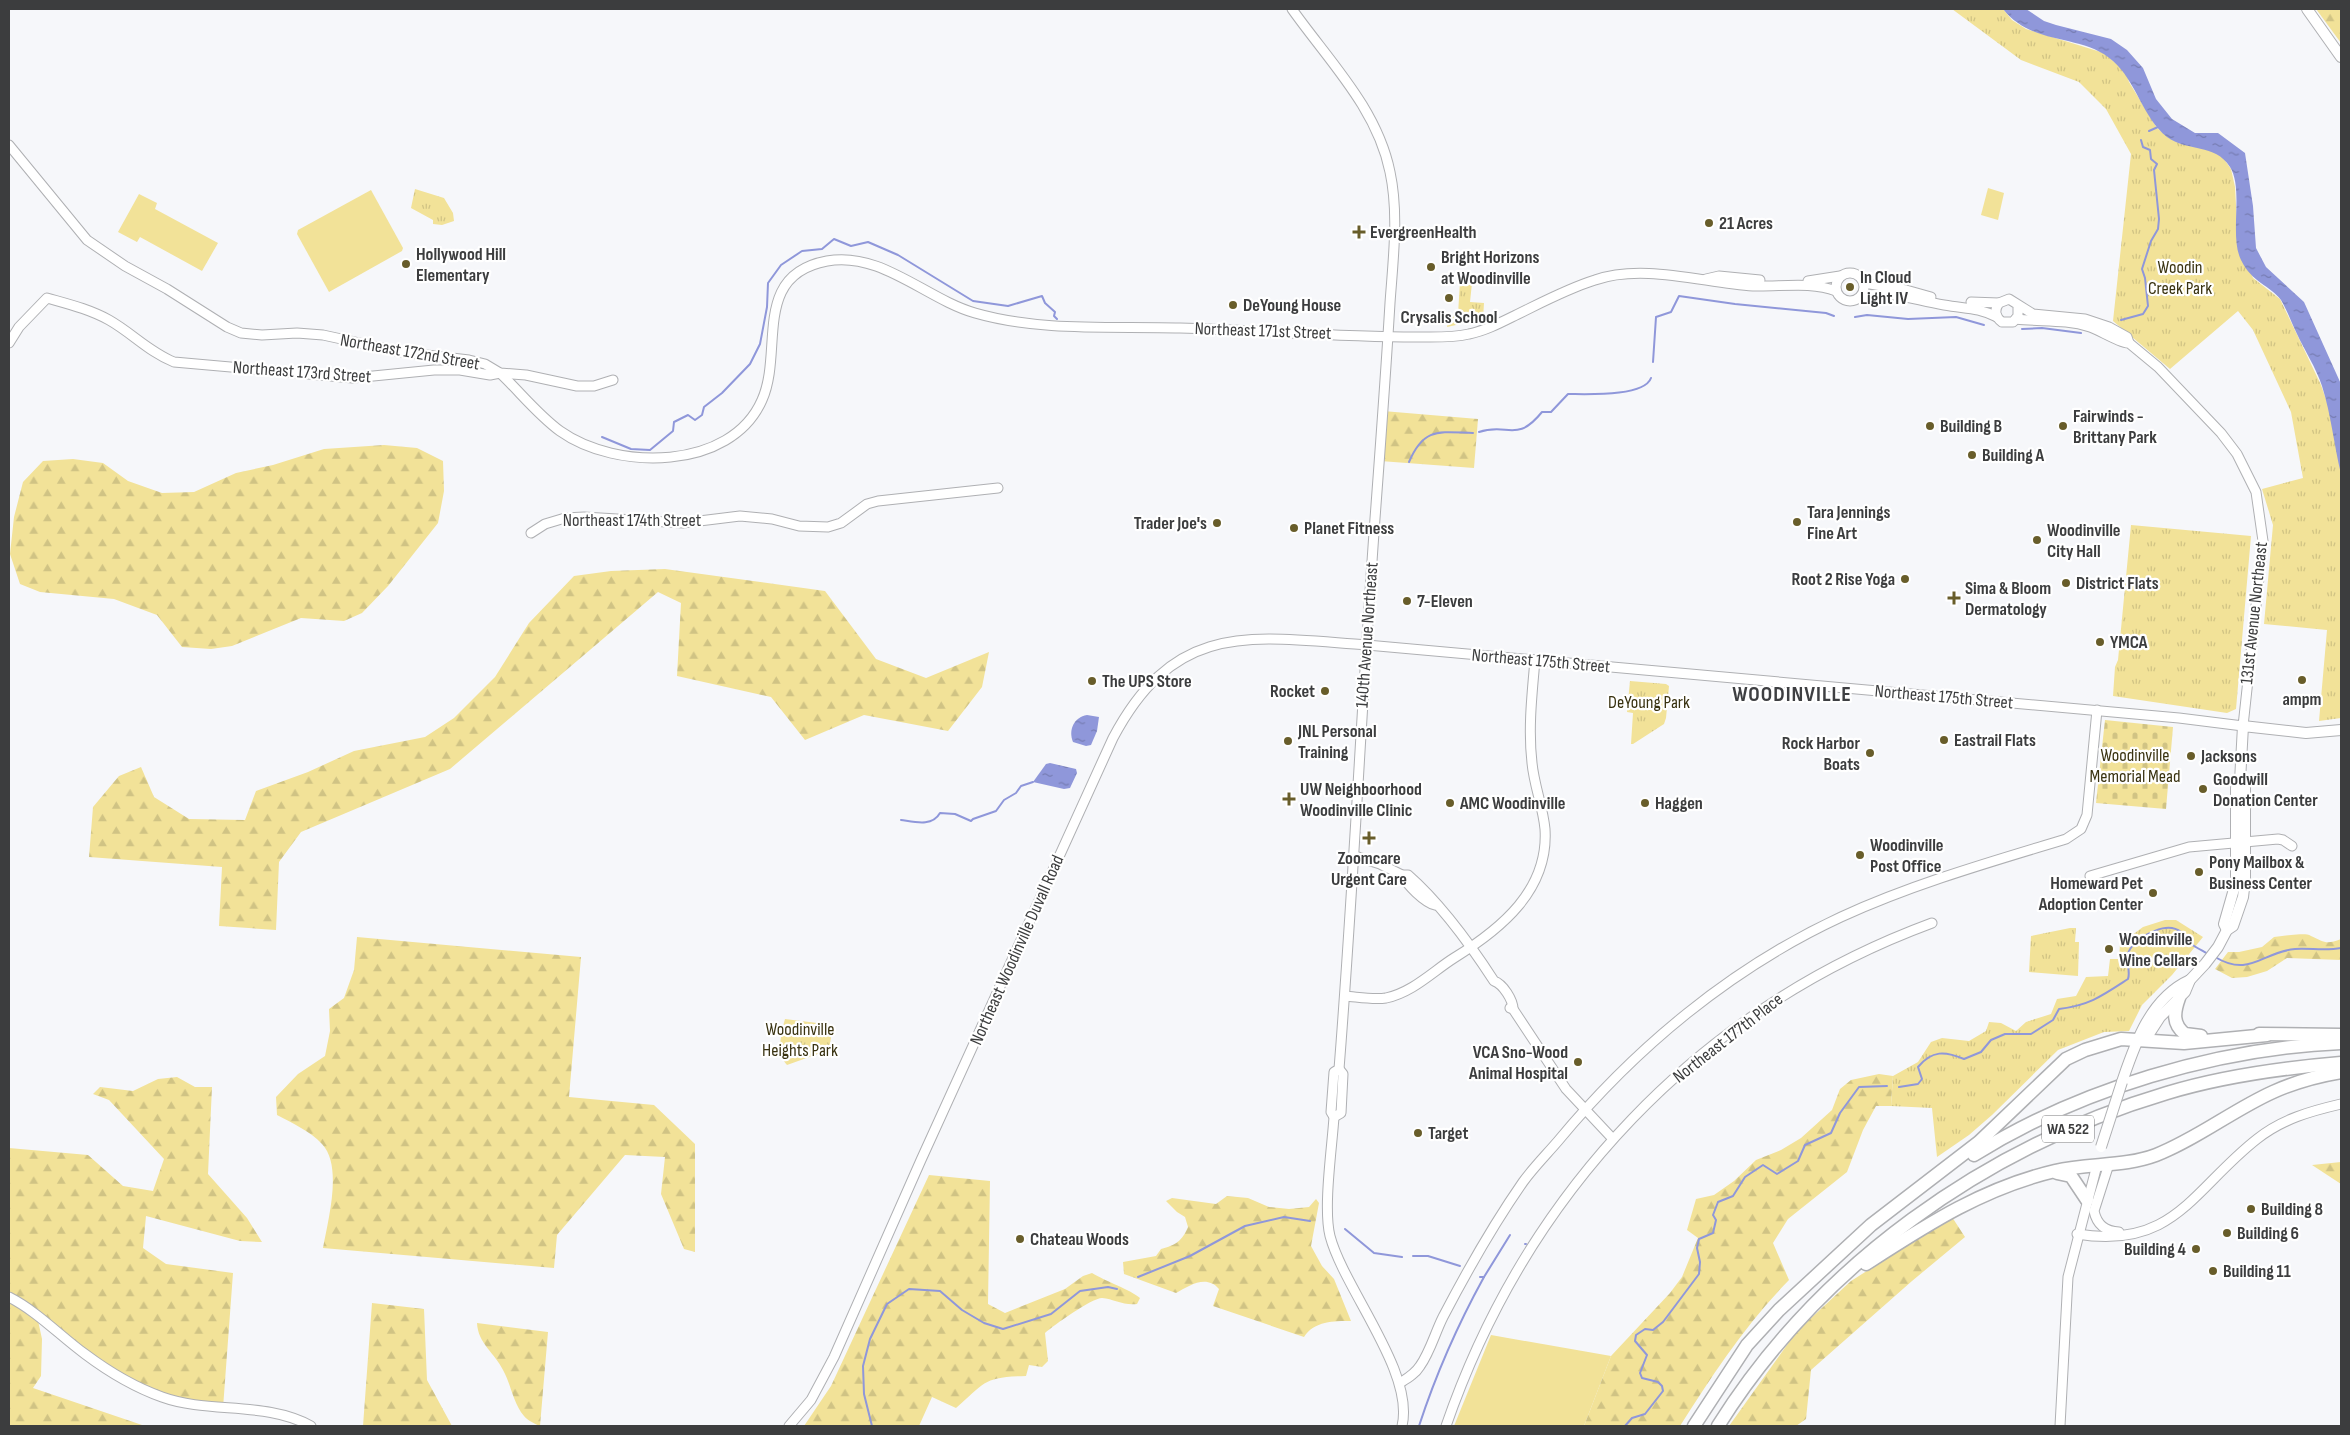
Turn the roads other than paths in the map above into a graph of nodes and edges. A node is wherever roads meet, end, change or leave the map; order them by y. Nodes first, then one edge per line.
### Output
1 (1292, 9) edge
2 (2307, 9) edge
3 (2341, 57) edge
4 (9, 145) edge
5 (1840, 276) junction
6 (1704, 279) junction
7 (1864, 283) junction
8 (1836, 291) junction
9 (1861, 296) junction
10 (1998, 303) junction
11 (2018, 305) junction
12 (1997, 317) junction
13 (2016, 320) junction
14 (1388, 337) junction
15 (9, 343) edge
16 (2129, 343) junction
17 (500, 373) junction
18 (614, 380) dead end
19 (998, 488) dead end
20 (530, 533) dead end
21 (1367, 645) junction
22 (1535, 660) junction
23 (2097, 710) junction
24 (2243, 726) junction
25 (2341, 730) edge
26 (2241, 842) junction
27 (2292, 846) dead end
28 (1355, 856) junction
29 (2090, 876) dead end
30 (1932, 923) dead end
31 (1472, 947) junction
32 (2190, 980) junction
33 (1345, 996) junction
34 (2179, 998) junction
35 (2267, 1035) junction
36 (2341, 1035) edge
37 (2138, 1041) junction
38 (2341, 1043) edge
39 (2341, 1063) edge
40 (2341, 1072) edge
41 (2341, 1104) edge
42 (1584, 1110) junction
43 (1612, 1138) junction
44 (2103, 1165) junction
45 (2047, 1174) junction
46 (1917, 1191) junction
47 (2087, 1200) junction
48 (2137, 1233) junction
49 (2077, 1234) junction
50 (1834, 1284) junction
51 (9, 1298) edge
52 (1400, 1383) junction
53 (311, 1426) edge
54 (790, 1426) edge
55 (1402, 1426) edge
56 (1446, 1426) edge
57 (1694, 1426) edge
58 (1718, 1426) edge
59 (2060, 1426) edge

1 - 14 main road, 140th Avenue Northeast
2 - 3 main road
4 - 17 main road, Northeast 172nd Street
5 - 6 main road, Northeast 171st Street
5 - 7 main road
5 - 8 main road
6 - 8 main road, Northeast 171st Street
6 - 14 main road, Northeast 171st Street
7 - 9 main road
7 - 10 main road
8 - 9 main road
9 - 12 main road
10 - 11 main road
10 - 12 main road
11 - 13 main road
11 - 16 main road
12 - 13 main road
13 - 16 main road
14 - 17 main road, Northeast 171st Street
14 - 21 main road, 140th Avenue Northeast
15 - 17 main road, Northeast 173rd Street
16 - 24 main road, 131st Avenue Northeast
17 - 18 main road, Northeast 172nd Street
19 - 20 main road, Northeast 174th Street
21 - 22 main road, Northeast 175th Street
21 - 28 main road, 140th Avenue Northeast
21 - 54 main road, Northeast Woodinville Duvall Road
22 - 23 main road, Northeast 175th Street
22 - 31 main road
23 - 24 main road, Northeast 175th Street
23 - 42 main road
24 - 25 main road, Northeast 175th Street
24 - 26 main road, 131st Avenue Northeast
26 - 27 main road
26 - 29 main road
26 - 32 main road, 131st Avenue Northeast
28 - 31 main road
28 - 33 main road, 140th Avenue Northeast
30 - 43 main road, Northeast 177th Place
31 - 33 main road
31 - 42 main road
32 - 34 main road, 131st Avenue Northeast
32 - 37 main road, 131st Avenue Northeast
33 - 52 main road, 140th Avenue Northeast
34 - 35 highway
34 - 37 main road, 131st Avenue Northeast
35 - 36 highway
35 - 37 highway
37 - 44 main road, 131st Avenue Northeast, bridge
37 - 46 highway
38 - 46 highway, WA 522
39 - 50 highway, WA 522
40 - 44 highway
41 - 48 main road
42 - 43 main road
42 - 52 main road
43 - 56 main road, Northeast 177th Place
44 - 45 highway
44 - 47 main road
44 - 48 main road
45 - 47 highway
45 - 50 highway
46 - 57 highway, WA 522
47 - 49 main road
48 - 49 main road
49 - 59 main road
50 - 58 highway, WA 522
51 - 53 main road
52 - 55 main road, 140th Avenue Northeast

